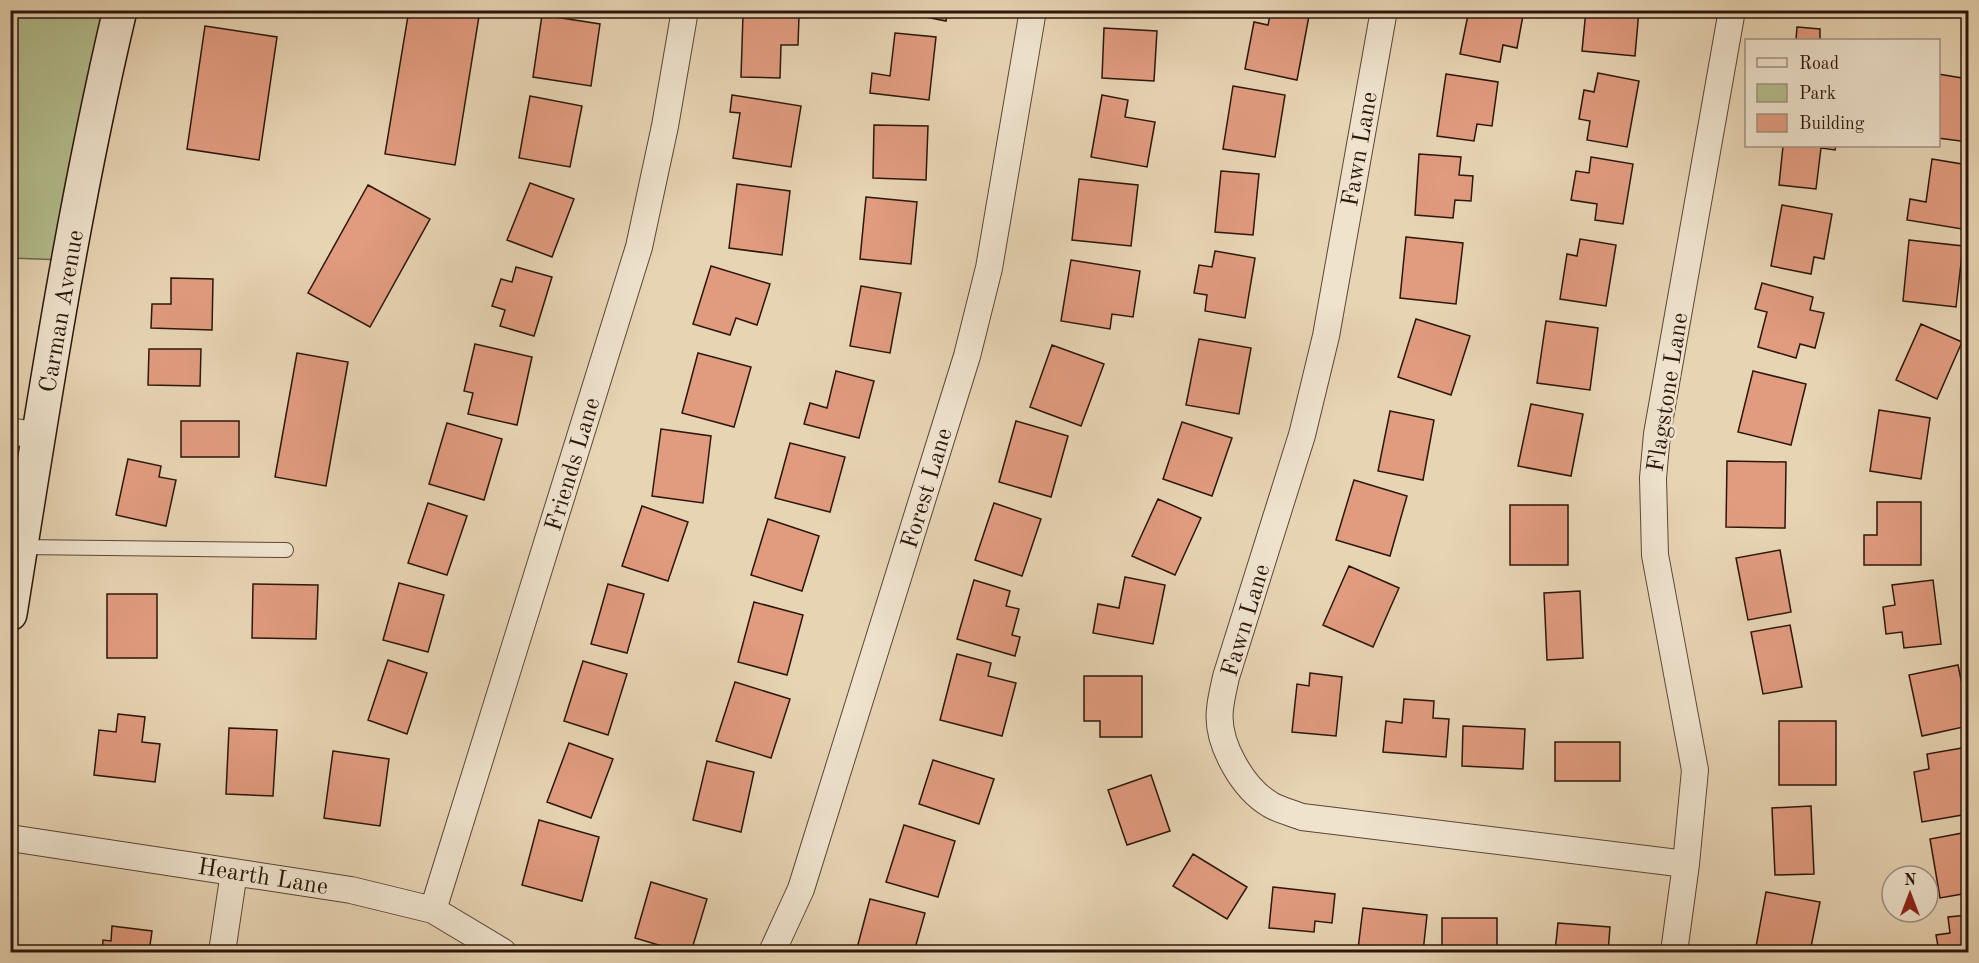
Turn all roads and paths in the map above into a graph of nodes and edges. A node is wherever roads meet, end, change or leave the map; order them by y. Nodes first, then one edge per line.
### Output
1 (120, 10) edge
2 (685, 10) edge
3 (1033, 10) edge
4 (1384, 10) edge
5 (1732, 10) edge
6 (25, 433) edge
7 (21, 547) junction
8 (286, 550) dead end
9 (10, 614) edge
10 (10, 838) edge
11 (1686, 864) junction
12 (234, 872) junction
13 (433, 910) junction
14 (222, 952) edge
15 (503, 952) edge
16 (772, 952) edge
17 (1674, 952) edge

1 - 6 main road, Carman Avenue
2 - 13 street, Friends Lane
3 - 16 street, Forest Lane
4 - 11 street, Fawn Lane
5 - 11 street, Flagstone Lane
6 - 7 main road, Carman Avenue
7 - 8 lane
7 - 9 main road, Carman Avenue
10 - 12 street, Hearth Lane
11 - 17 street, Flagstone Lane
12 - 13 street, Hearth Lane
12 - 14 street
13 - 15 street, Hearth Lane

